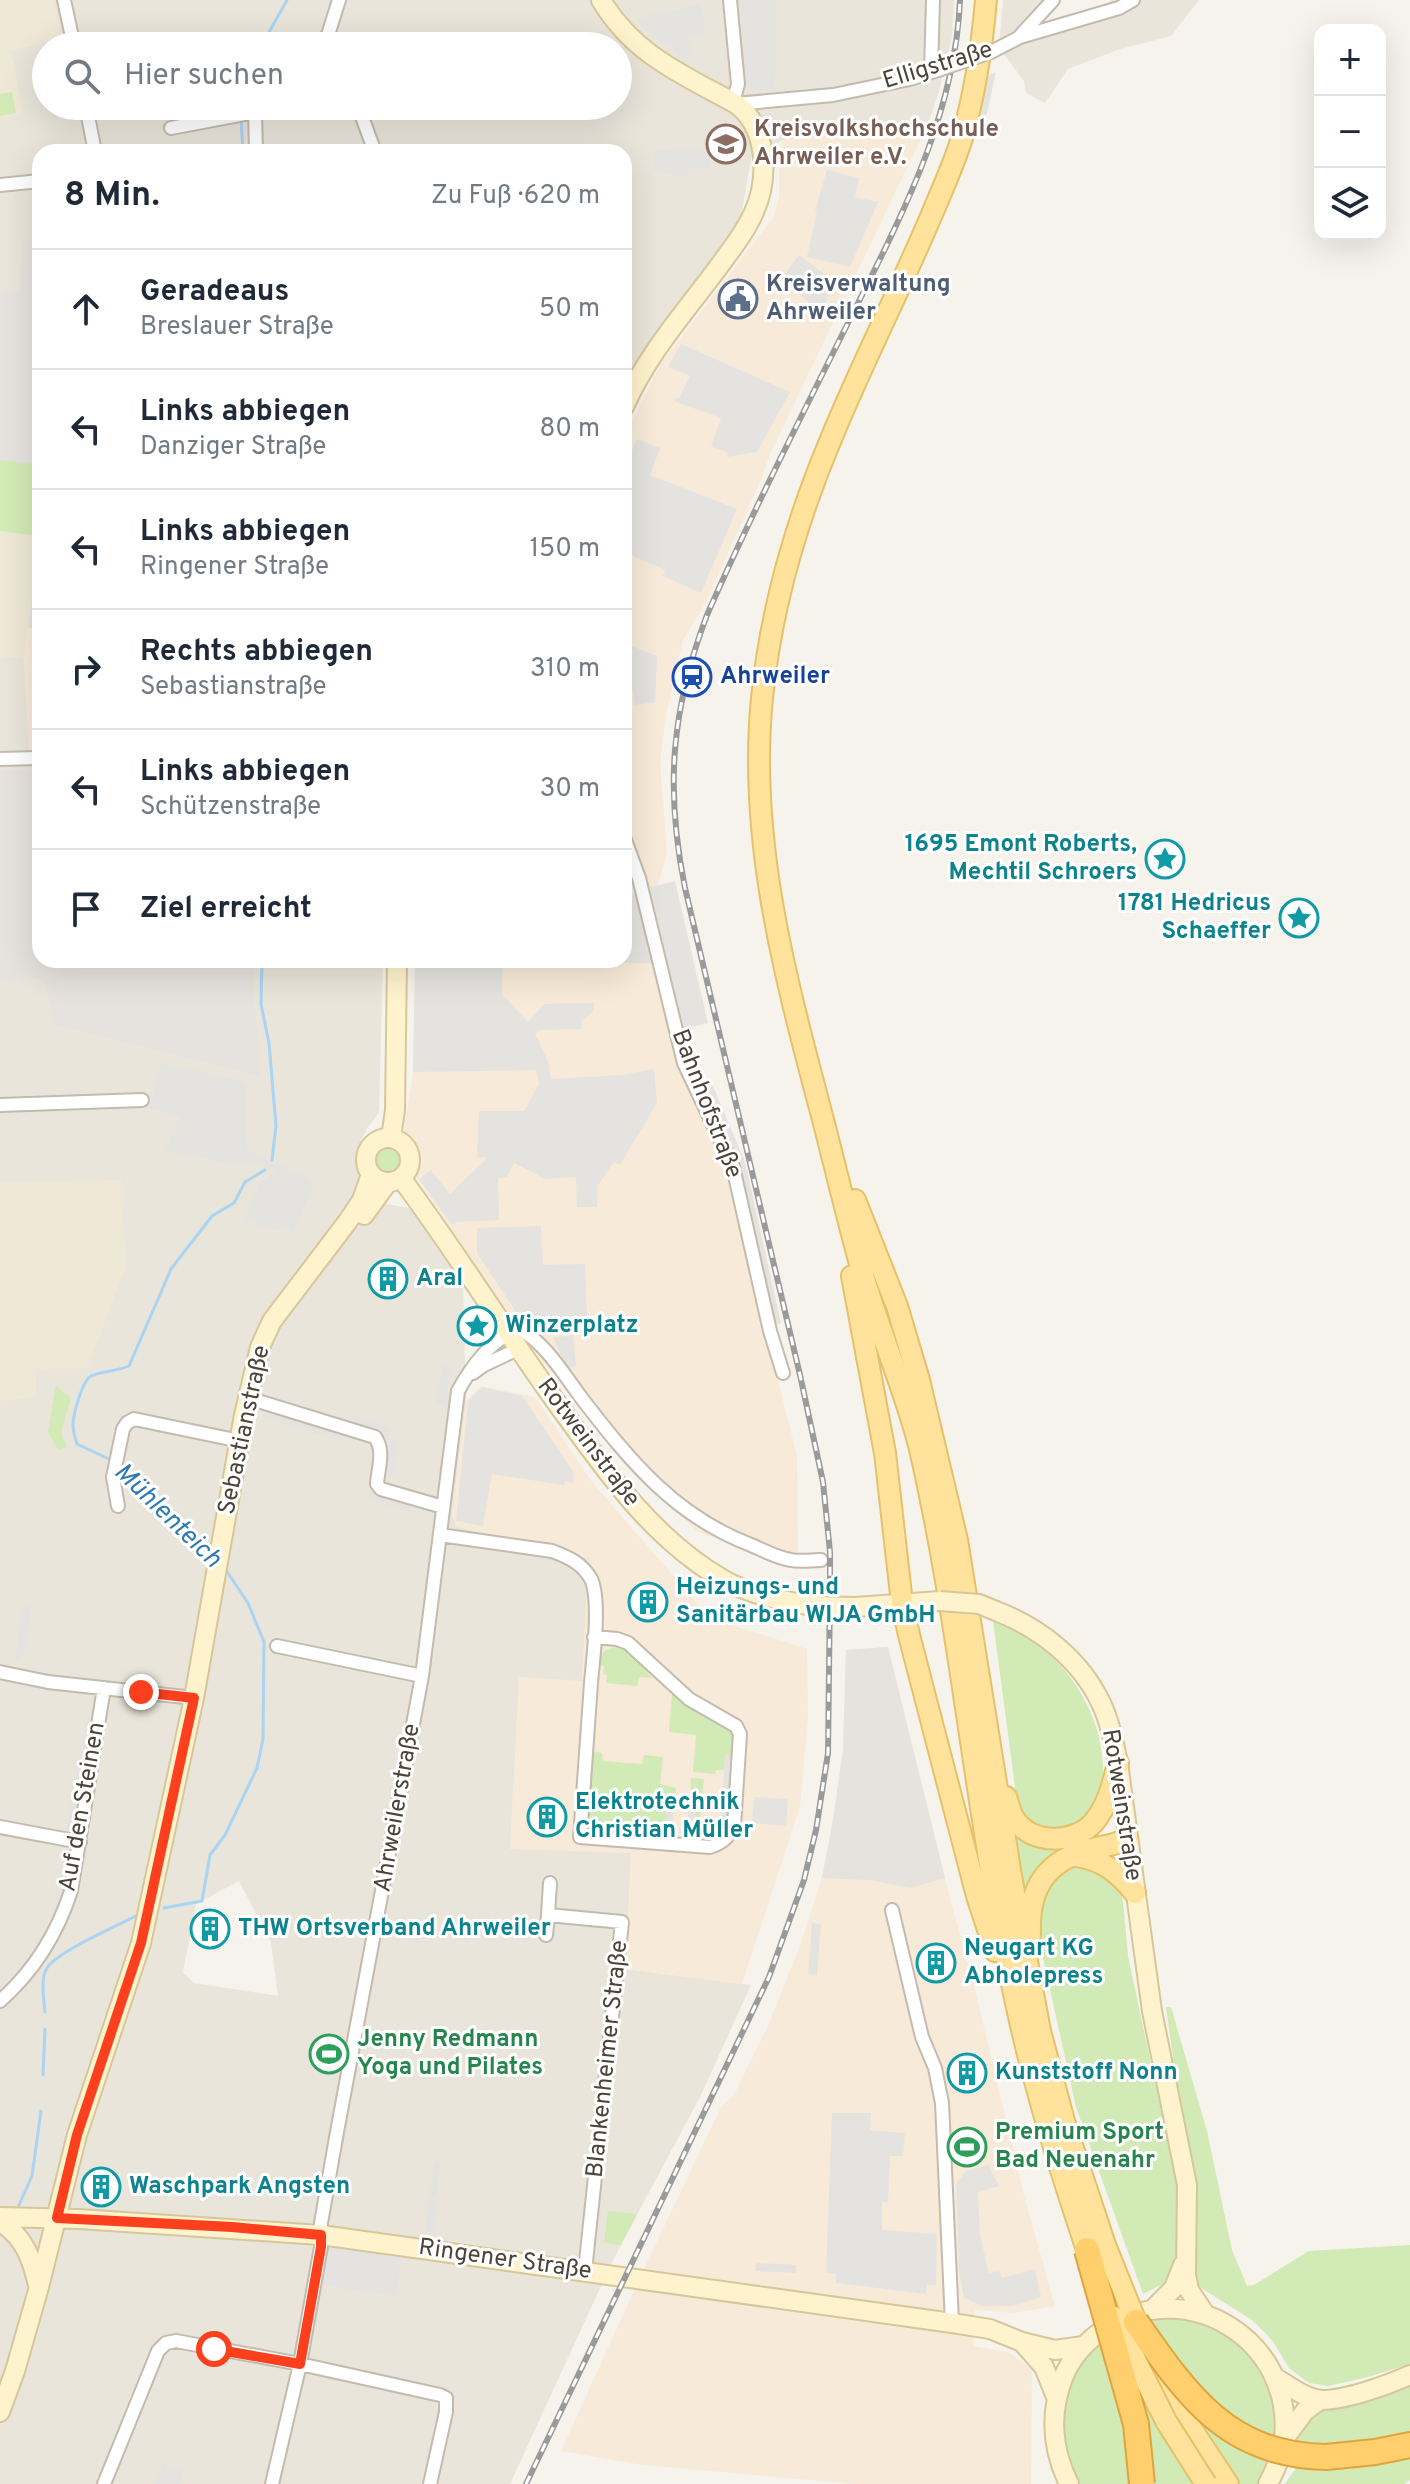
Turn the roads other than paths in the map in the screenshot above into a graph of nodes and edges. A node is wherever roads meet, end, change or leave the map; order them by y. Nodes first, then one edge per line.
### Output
1 (64, 0) edge
2 (339, 0) edge
3 (601, 0) edge
4 (730, 0) edge
5 (933, 0) edge
6 (986, 0) edge
7 (1053, 0) edge
8 (1133, 0) edge
9 (71, 32) edge
10 (332, 32) edge
11 (624, 32) edge
12 (1020, 37) junction
13 (632, 40) edge
14 (934, 71) junction
15 (735, 103) junction
16 (89, 120) edge
17 (210, 120) edge
18 (250, 120) edge
19 (363, 120) edge
20 (171, 128) dead end
21 (93, 144) edge
22 (255, 144) edge
23 (372, 144) edge
24 (32, 182) edge
25 (0, 185) edge
26 (632, 389) edge
27 (32, 758) edge
28 (0, 759) edge
29 (632, 859) edge
30 (397, 968) edge
31 (142, 1100) dead end
32 (0, 1105) edge
33 (823, 1119) junction
34 (391, 1138) junction
35 (387, 1178) junction
36 (512, 1341) junction
37 (783, 1373) dead end
38 (464, 1380) junction
39 (248, 1398) junction
40 (240, 1441) junction
41 (118, 1506) dead end
42 (443, 1507) junction
43 (440, 1535) junction
44 (821, 1560) dead end
45 (902, 1603) junction
46 (594, 1637) junction
47 (277, 1646) dead end
48 (0, 1672) edge
49 (422, 1676) junction
50 (104, 1688) junction
51 (194, 1698) junction
52 (990, 1746) junction
53 (1118, 1763) junction
54 (0, 1827) edge
55 (1127, 1838) junction
56 (80, 1842) junction
57 (1072, 1847) junction
58 (550, 1883) dead end
59 (1135, 1893) junction
60 (892, 1910) dead end
61 (548, 1915) junction
62 (546, 1935) dead end
63 (3, 1994) edge
64 (1033, 1995) junction
65 (1024, 2036) junction
66 (57, 2218) junction
67 (0, 2220) edge
68 (321, 2235) junction
69 (1096, 2248) junction
70 (1185, 2259) junction
71 (585, 2271) junction
72 (39, 2287) junction
73 (1205, 2314) junction
74 (1144, 2316) junction
75 (952, 2323) junction
76 (1022, 2342) junction
77 (1083, 2346) junction
78 (300, 2364) junction
79 (1410, 2375) edge
80 (1276, 2378) junction
81 (1056, 2397) junction
82 (1320, 2400) junction
83 (0, 2412) edge
84 (1284, 2439) junction
85 (1410, 2445) edge
86 (104, 2484) edge
87 (272, 2484) edge
88 (430, 2484) edge
89 (1069, 2484) edge
90 (1142, 2484) edge
91 (1206, 2484) edge
92 (1228, 2484) edge
93 (1268, 2484) edge

1 - 9 street
2 - 10 street
3 - 11 main road
4 - 15 street
5 - 14 street
6 - 33 main road
7 - 12 street
8 - 12 street, Elligstraße
12 - 14 street, Elligstraße, bridge
13 - 15 main road
14 - 15 street, Elligstraße
15 - 26 main road
16 - 21 street
17 - 20 street
18 - 22 street
19 - 23 street
24 - 25 street
27 - 28 street
29 - 37 street, Bahnhofstraße
30 - 34 main road
31 - 32 street
33 - 45 main road
33 - 52 main road
33 - 65 main road
34 - 35 main road
34 - 35 main road
35 - 36 main road, Rotweinstraße
35 - 39 main road, Sebastianstraße
36 - 38 street
36 - 38 street, Ahrweilerstraße
36 - 44 street, Rotweinstraße
36 - 45 main road, Rotweinstraße, bridge
38 - 42 street, Ahrweilerstraße
39 - 40 main road, Sebastianstraße
39 - 42 street
40 - 41 street
40 - 51 main road, Sebastianstraße
42 - 43 street, Ahrweilerstraße
43 - 46 street
43 - 49 street, Ahrweilerstraße
45 - 53 main road, Rotweinstraße, bridge
45 - 65 main road
46 - 46 street
47 - 49 street
48 - 50 street
49 - 68 street, Ahrweilerstraße
50 - 51 street
50 - 56 street, Auf den Steinen
51 - 66 main road, Sebastianstraße
52 - 57 main road
52 - 64 main road
53 - 55 main road, Rotweinstraße
53 - 57 main road
54 - 56 street
55 - 57 main road
55 - 59 main road, Rotweinstraße
56 - 63 street, Auf den Steinen
57 - 59 main road
57 - 64 main road
58 - 61 street
59 - 70 main road, Rotweinstraße
60 - 75 street
61 - 62 street
61 - 71 street, Blankenheimer Straße
64 - 69 main road
65 - 69 main road
66 - 67 main road, Ringener Straße
66 - 68 main road, Ringener Straße
66 - 72 main road, Sebastianstraße
67 - 72 main road
68 - 71 main road, Ringener Straße
68 - 78 street, Ahrweilerstraße
69 - 74 main road, bridge
69 - 90 highway, bridge
69 - 91 main road, bridge
70 - 73 main road, Rotweinstraße
70 - 74 main road
71 - 75 main road, Ringener Straße
72 - 83 main road, Sebastianstraße
73 - 74 main road
73 - 80 main road
74 - 77 main road
74 - 85 highway, bridge
74 - 92 main road, bridge
75 - 76 main road, Ringener Straße
76 - 77 main road, Ringener Straße
76 - 81 main road
77 - 81 main road
78 - 86 street
78 - 87 street, Ahrweilerstraße
78 - 88 street
79 - 82 main road
80 - 82 main road
80 - 84 main road
81 - 89 main road
82 - 84 main road
84 - 93 main road

